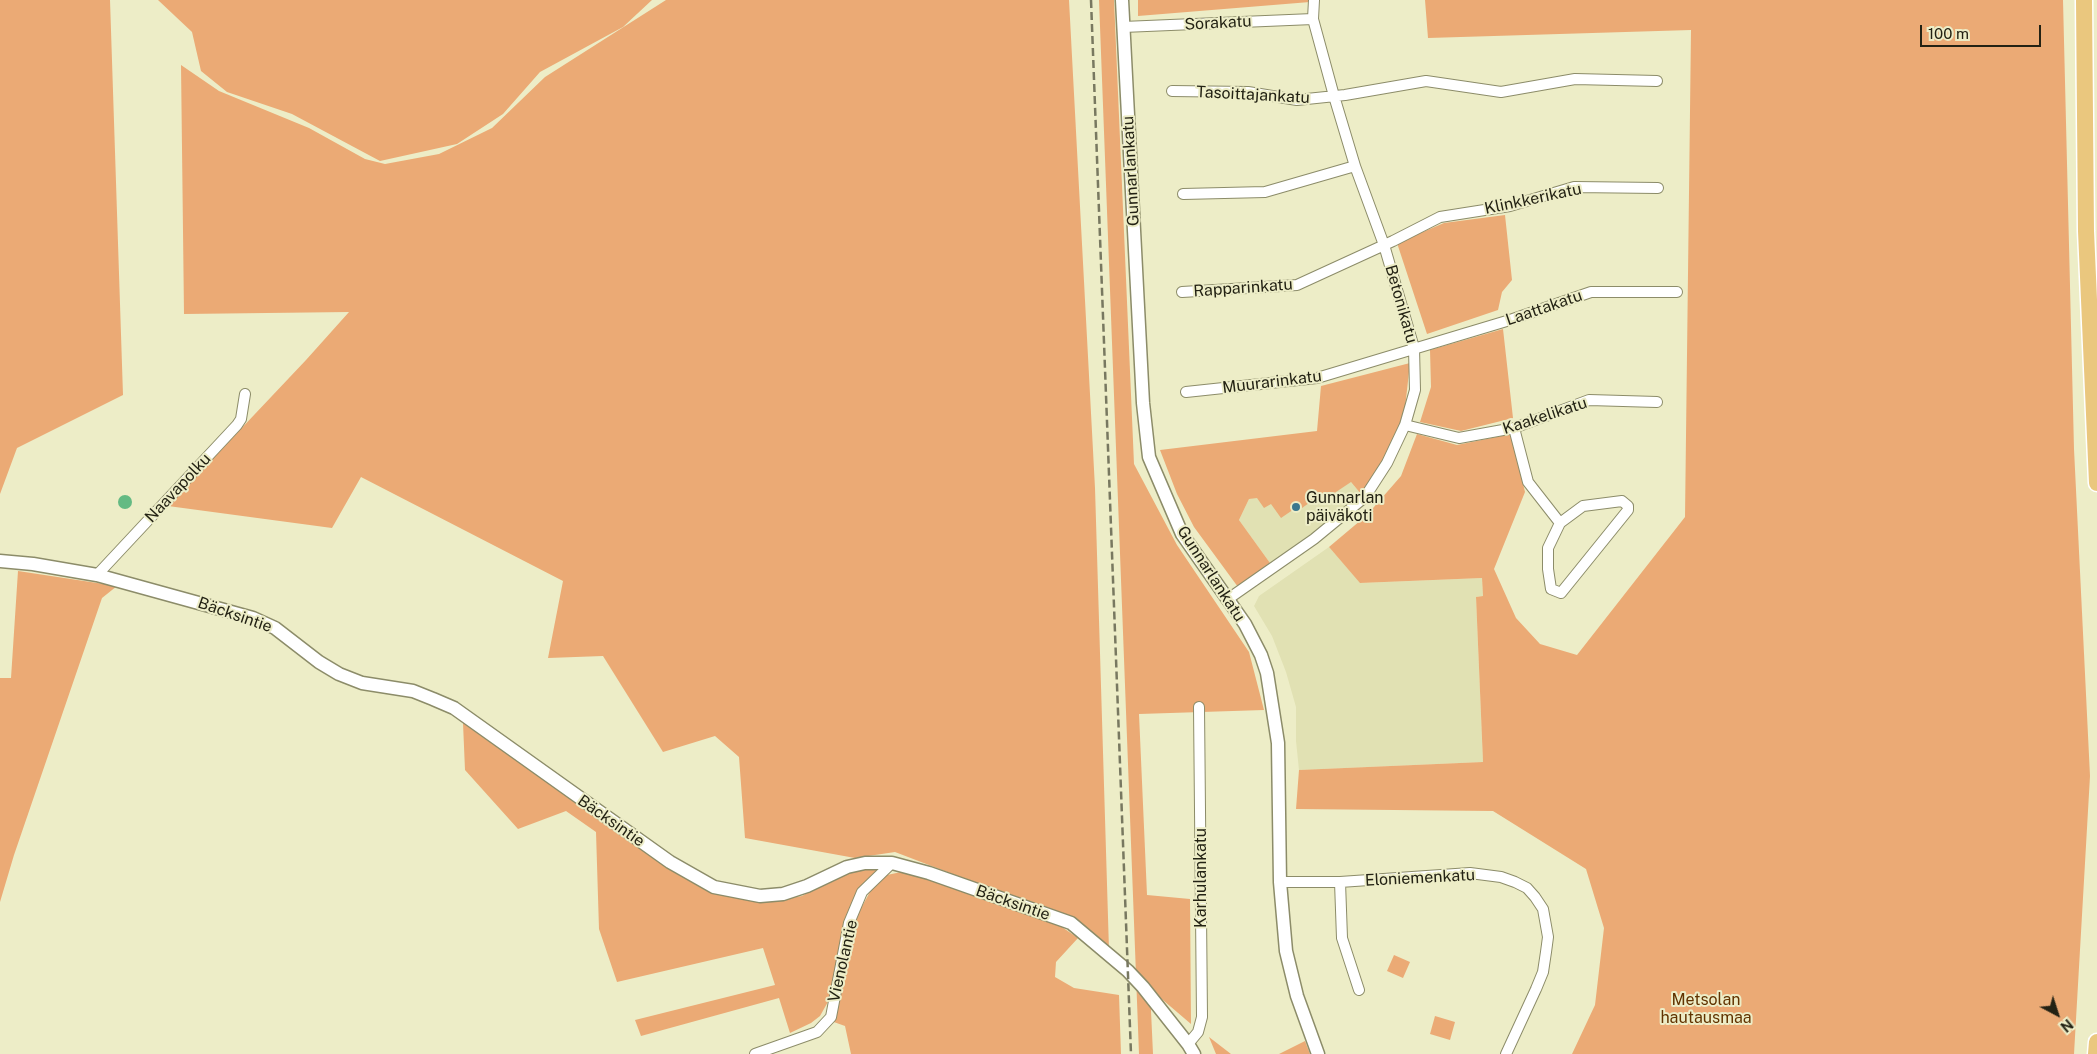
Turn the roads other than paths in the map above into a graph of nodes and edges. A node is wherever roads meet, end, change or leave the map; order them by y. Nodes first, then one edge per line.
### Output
1 (1122, 0) edge
2 (1314, 0) edge
3 (2084, 0) edge
4 (1313, 19) junction
5 (1123, 27) junction
6 (1657, 81) dead end
7 (1172, 91) dead end
8 (1334, 96) junction
9 (1356, 166) junction
10 (1658, 188) dead end
11 (1183, 194) dead end
12 (1384, 245) junction
13 (1182, 292) dead end
14 (1677, 292) dead end
15 (1414, 348) junction
16 (1186, 392) dead end
17 (245, 394) dead end
18 (1657, 402) dead end
19 (1405, 425) junction
20 (1514, 428) junction
21 (2097, 483) edge
22 (1560, 523) junction
23 (0, 561) edge
24 (97, 574) junction
25 (1228, 599) junction
26 (1200, 707) dead end
27 (892, 863) junction
28 (1280, 882) junction
29 (1340, 882) junction
30 (1359, 990) dead end
31 (2097, 1042) edge
32 (1191, 1049) edge
33 (755, 1054) edge
34 (1318, 1054) edge
35 (1506, 1054) edge
36 (2096, 1054) edge

1 - 5 street, Gunnarlankatu
2 - 4 street, Betonikatu
3 - 21 highway
4 - 5 street, Sorakatu
4 - 8 street, Betonikatu
5 - 25 street, Gunnarlankatu
6 - 8 street, Tasoittajankatu
7 - 8 street, Tasoittajankatu
8 - 9 street, Betonikatu
9 - 11 street
9 - 12 street, Betonikatu
10 - 12 street, Klinkkerikatu
12 - 13 street, Rapparinkatu
12 - 15 street, Betonikatu
14 - 15 street, Laattakatu
15 - 16 street, Muurarinkatu
15 - 19 street, Betonikatu
17 - 24 street, Naavapolku
18 - 20 street, Kaakelikatu
19 - 20 street, Kaakelikatu
19 - 25 street, Betonikatu
20 - 22 street
22 - 22 street
23 - 24 street, Bäcksintie
24 - 27 street, Bäcksintie
25 - 28 street, Gunnarlankatu
26 - 32 street, Karhulankatu
27 - 32 street, Bäcksintie
27 - 33 street, Vienolantie
28 - 29 street, Eloniemenkatu
28 - 34 street, Gunnarlankatu
29 - 30 street
29 - 35 street, Eloniemenkatu
31 - 36 highway

